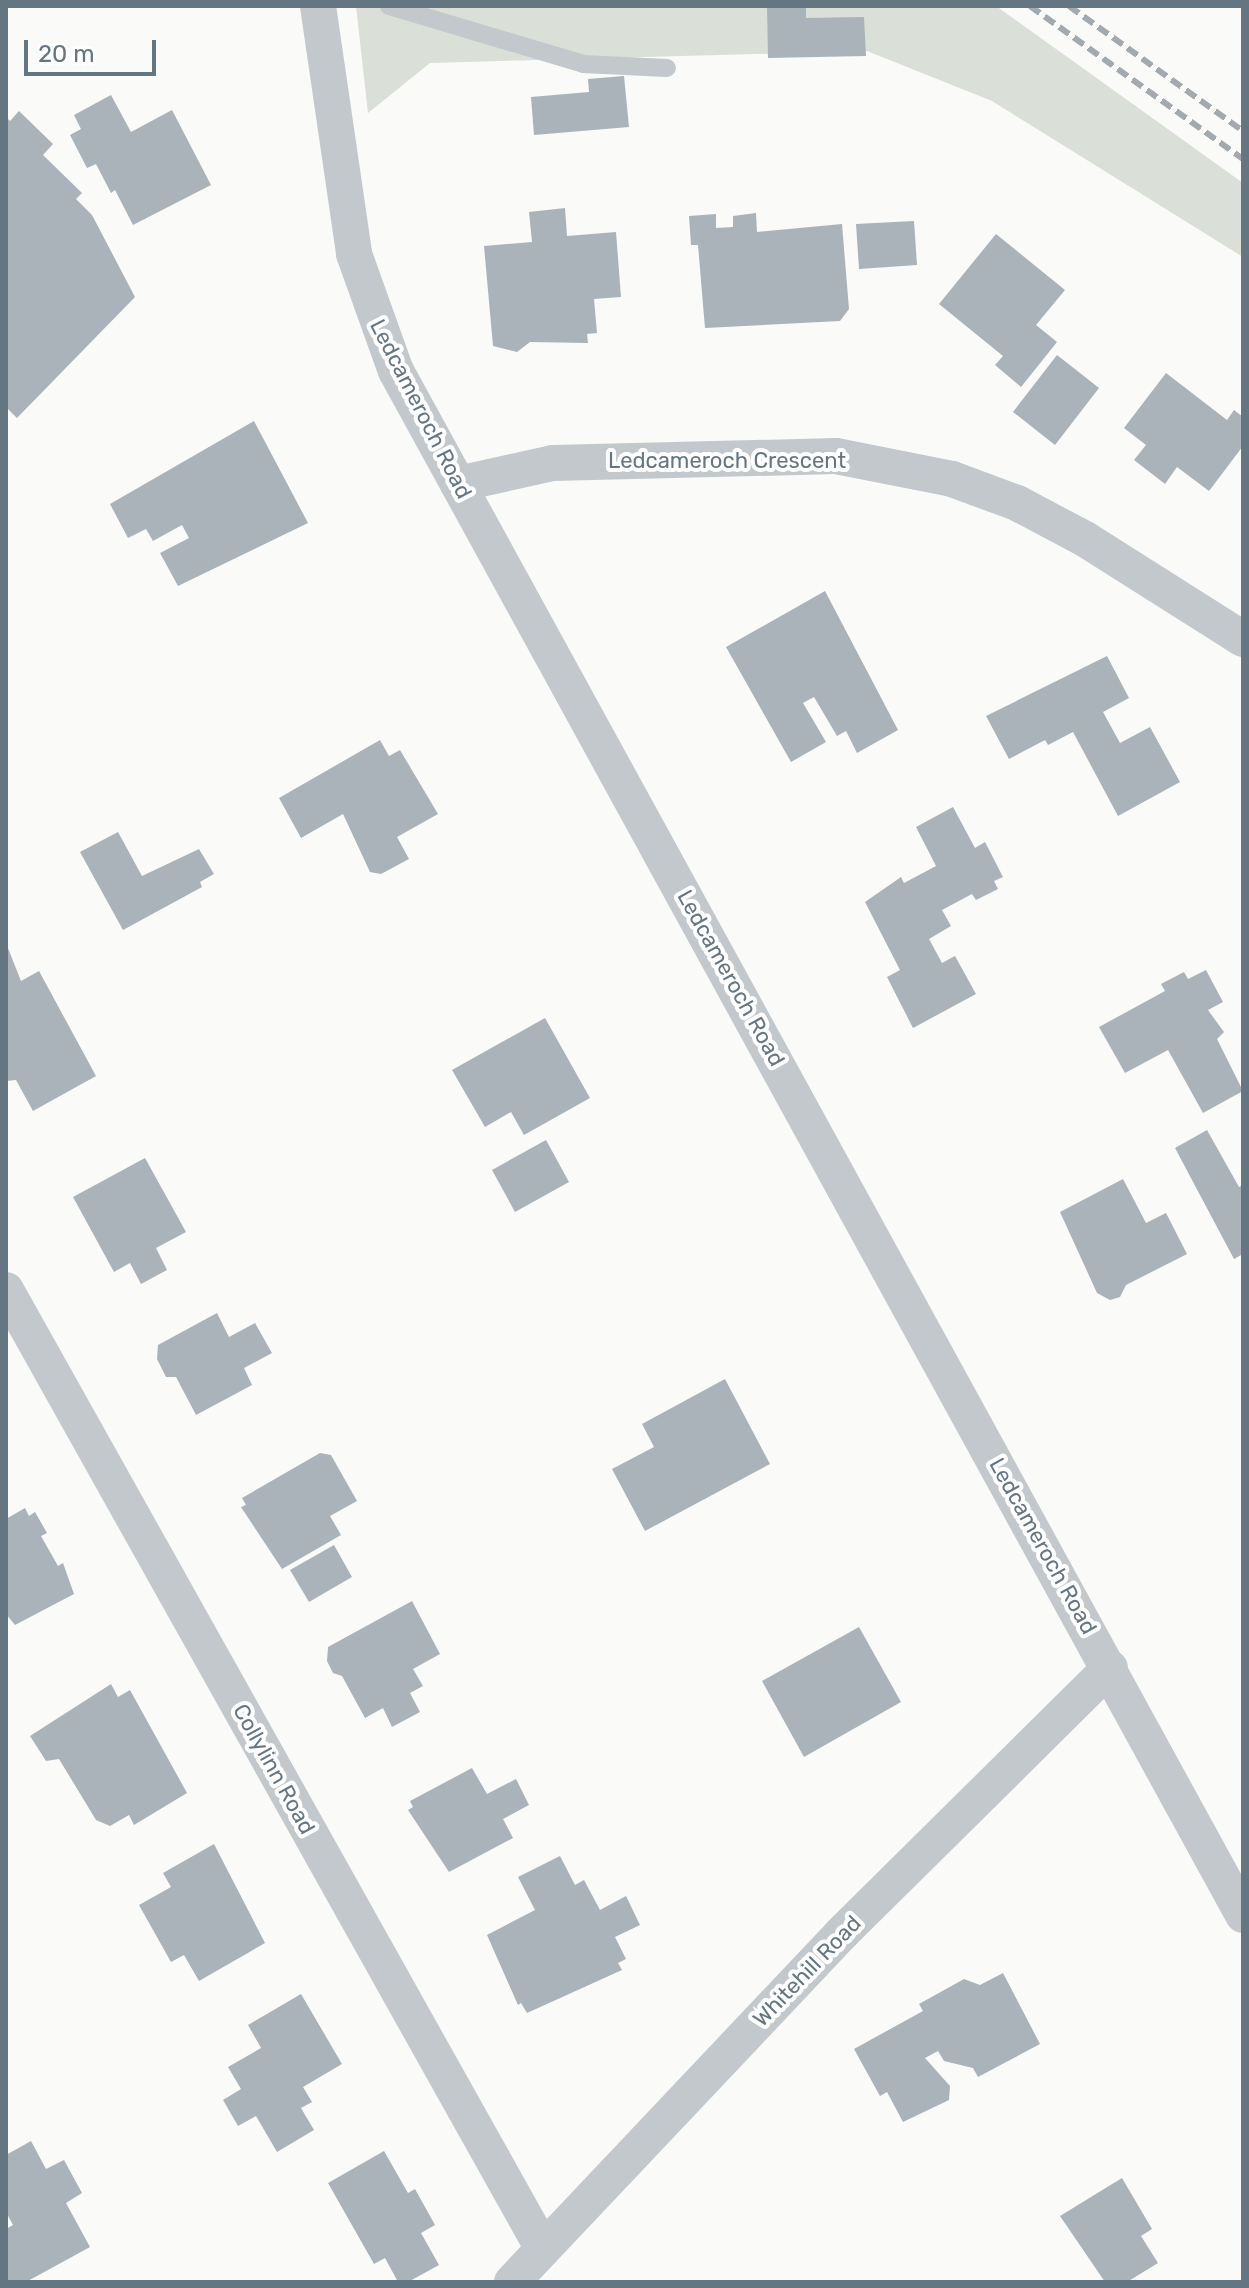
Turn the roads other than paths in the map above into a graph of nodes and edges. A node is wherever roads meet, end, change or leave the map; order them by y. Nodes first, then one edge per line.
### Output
1 (318, 6) edge
2 (389, 6) edge
3 (667, 68) dead end
4 (458, 484) junction
5 (1243, 639) edge
6 (6, 1290) edge
7 (1110, 1668) junction
8 (1243, 1915) edge
9 (543, 2249) junction
10 (512, 2282) edge

1 - 4 street, Ledcameroch Road
2 - 3 lane
4 - 5 street, Ledcameroch Crescent
4 - 7 street, Ledcameroch Road
6 - 9 street, Collylinn Road
7 - 8 street, Ledcameroch Road
7 - 9 street, Whitehill Road
9 - 10 street, Whitehill Road

